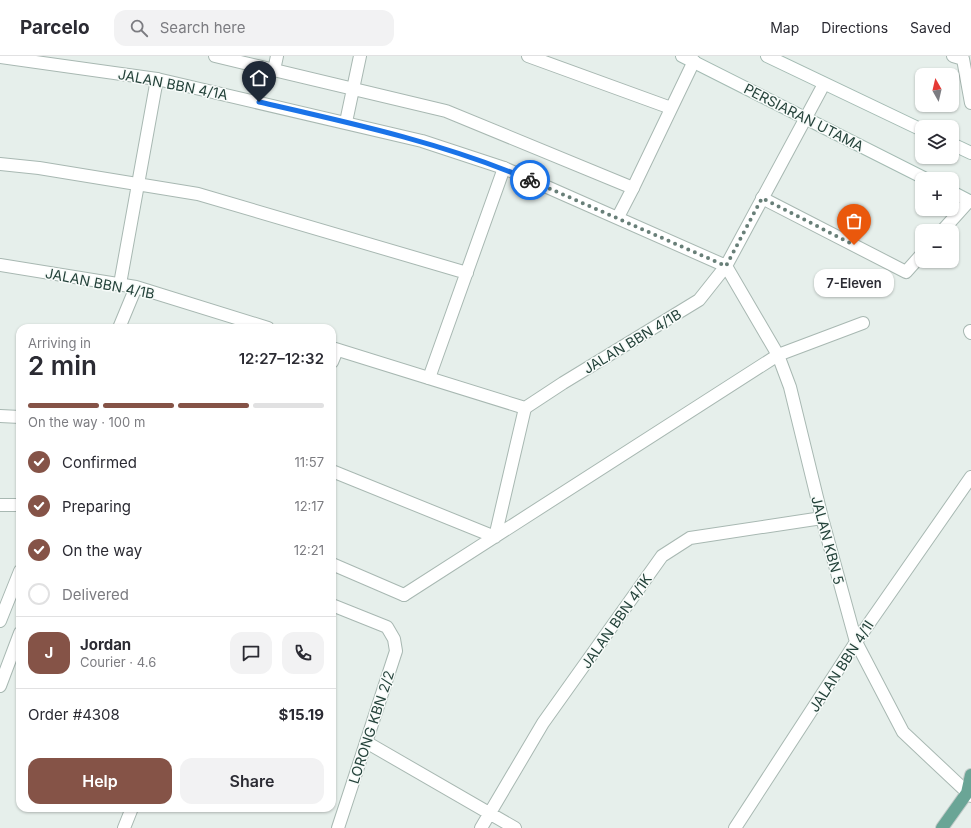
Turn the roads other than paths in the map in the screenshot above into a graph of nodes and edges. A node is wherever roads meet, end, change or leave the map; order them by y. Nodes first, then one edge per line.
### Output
1 (215, 56) edge
2 (277, 56) edge
3 (360, 56) edge
4 (528, 56) edge
5 (682, 56) edge
6 (767, 56) edge
7 (953, 56) edge
8 (0, 57) edge
9 (694, 61) junction
10 (274, 70) junction
11 (157, 79) junction
12 (824, 84) junction
13 (353, 89) junction
14 (971, 103) edge
15 (670, 108) junction
16 (806, 118) junction
17 (346, 122) junction
18 (915, 127) edge
19 (959, 147) edge
20 (971, 153) edge
21 (0, 164) edge
22 (504, 168) junction
23 (915, 173) edge
24 (138, 184) junction
25 (633, 188) junction
26 (959, 196) edge
27 (762, 198) junction
28 (970, 201) edge
29 (618, 217) junction
30 (949, 224) edge
31 (915, 262) edge
32 (0, 265) edge
33 (726, 266) junction
34 (467, 273) junction
35 (120, 284) junction
36 (136, 287) junction
37 (863, 323) dead end
38 (121, 324) edge
39 (255, 324) edge
40 (336, 350) edge
41 (778, 355) junction
42 (429, 378) junction
43 (525, 408) junction
44 (0, 416) edge
45 (16, 417) edge
46 (336, 474) edge
47 (971, 477) edge
48 (0, 505) edge
49 (16, 505) edge
50 (822, 518) junction
51 (495, 537) junction
52 (336, 566) edge
53 (16, 580) edge
54 (336, 607) edge
55 (0, 620) edge
56 (856, 642) junction
57 (16, 644) edge
58 (0, 686) edge
59 (366, 742) junction
60 (971, 775) edge
61 (970, 793) edge
62 (130, 812) edge
63 (490, 813) junction
64 (124, 828) edge
65 (338, 828) edge
66 (481, 828) edge
67 (515, 828) edge
68 (735, 828) edge
69 (942, 828) edge

1 - 10 street
2 - 10 street
3 - 13 street
4 - 15 street
5 - 9 street, PERSIARAN UTAMA
6 - 12 street
7 - 14 street
8 - 11 street, JALAN BBN 4/1A
9 - 15 street
9 - 16 street, PERSIARAN UTAMA
10 - 13 street
11 - 17 street, JALAN BBN 4/1A
11 - 24 street
12 - 16 street, JALAN BBN 4/1B
12 - 18 street
13 - 17 street
13 - 25 street
15 - 25 street
16 - 23 street, PERSIARAN UTAMA
16 - 27 street, JALAN BBN 4/1B
17 - 22 street, JALAN BBN 4/1A
19 - 20 street
21 - 24 street
22 - 29 street, JALAN BBN 4/1A
22 - 34 street
24 - 34 street
24 - 35 street
25 - 29 street
26 - 28 street
27 - 31 street
27 - 33 street, JALAN BBN 4/1B
28 - 30 street
29 - 33 street, JALAN BBN 4/1A
32 - 35 street, JALAN BBN 4/1B
33 - 41 street, JALAN KBN 5
33 - 43 street, JALAN BBN 4/1B
34 - 42 street
35 - 36 street, JALAN BBN 4/1B
36 - 38 street
36 - 39 street, JALAN BBN 4/1B
37 - 41 street
40 - 42 street
41 - 50 street, JALAN KBN 5
41 - 51 street
42 - 43 street
43 - 51 street
44 - 45 street
46 - 51 street
47 - 56 street, JALAN BBN 4/1I
48 - 49 street
50 - 56 street, JALAN KBN 5
50 - 63 street, JALAN BBN 4/1K
51 - 52 street
53 - 55 street
54 - 59 street, LORONG KBN 2/2
56 - 61 street, JALAN KBN 5
56 - 68 street, JALAN BBN 4/1I
57 - 58 street
59 - 63 street
59 - 65 street, LORONG KBN 2/2
60 - 61 main road
61 - 69 main road
62 - 64 street
63 - 66 street, JALAN BBN 4/1K
63 - 67 street

